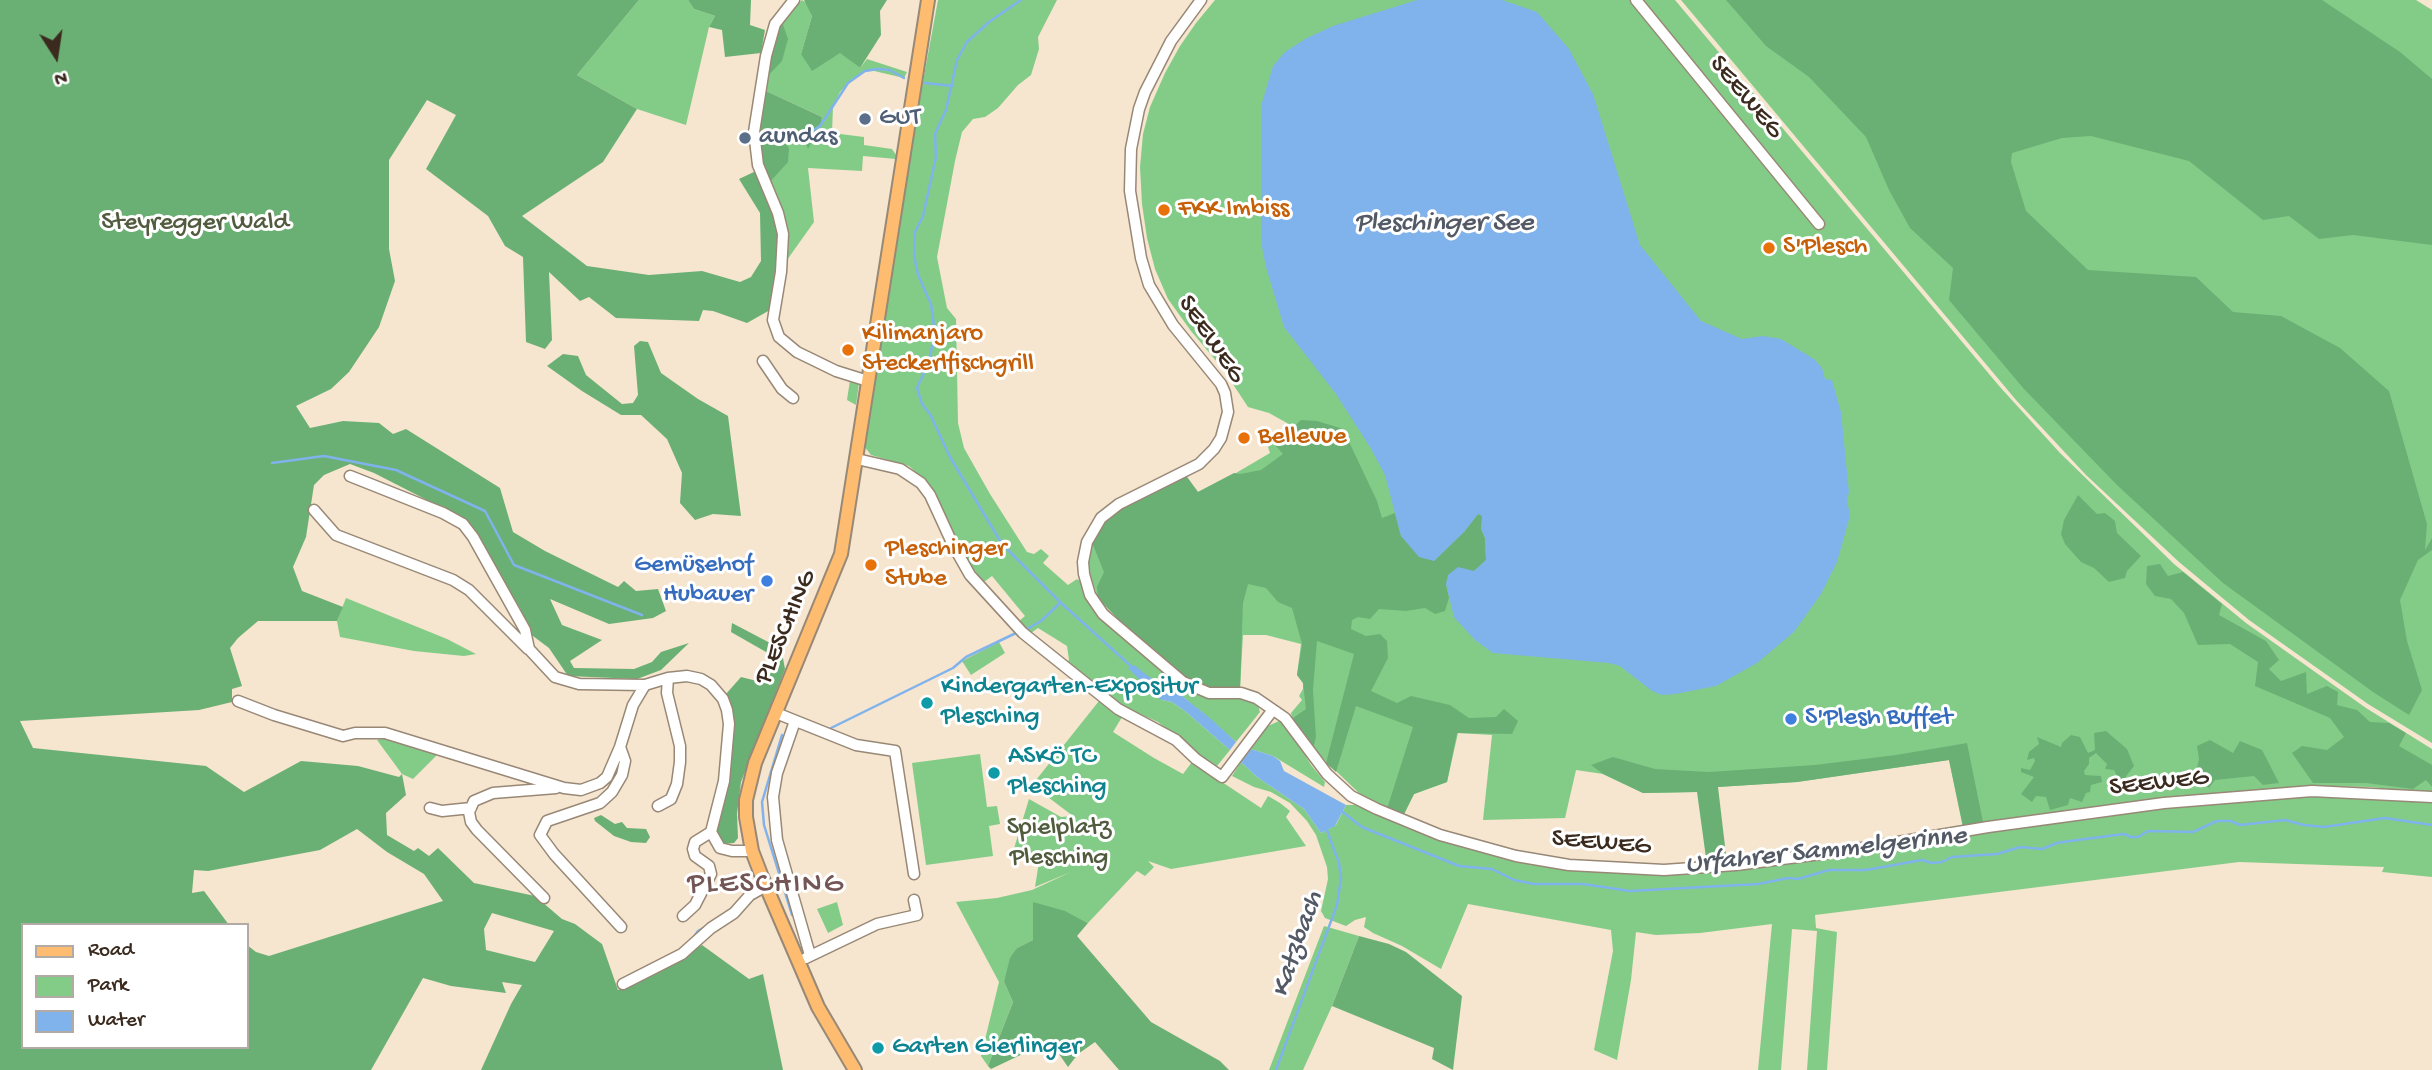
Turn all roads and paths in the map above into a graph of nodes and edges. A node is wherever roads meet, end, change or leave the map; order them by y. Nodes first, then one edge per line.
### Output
1 (794, 0) edge
2 (928, 0) edge
3 (1201, 0) edge
4 (1636, 0) edge
5 (1819, 224) dead end
6 (763, 361) dead end
7 (868, 381) junction
8 (793, 398) dead end
9 (857, 459) junction
10 (350, 476) dead end
11 (314, 510) dead end
12 (529, 649) junction
13 (668, 678) junction
14 (645, 685) junction
15 (239, 701) dead end
16 (1272, 710) junction
17 (776, 713) junction
18 (795, 721) junction
19 (620, 747) junction
20 (564, 788) junction
21 (2432, 797) edge
22 (658, 806) dead end
23 (430, 808) dead end
24 (471, 808) junction
25 (711, 831) junction
26 (752, 851) junction
27 (914, 874) dead end
28 (766, 886) junction
29 (544, 898) dead end
30 (914, 900) dead end
31 (683, 916) dead end
32 (621, 927) dead end
33 (810, 955) junction
34 (798, 962) junction
35 (623, 984) dead end
36 (855, 1070) edge

1 - 7 street
2 - 7 main road, PLESCHING
3 - 16 street, SEEWEG
4 - 5 street, SEEWEG
6 - 8 street
7 - 9 main road, PLESCHING
9 - 16 street
9 - 17 main road, PLESCHING
10 - 12 street
11 - 12 street
12 - 14 street
13 - 14 street
13 - 22 street
13 - 25 street
14 - 19 street
15 - 20 street
16 - 21 street, SEEWEG
17 - 18 street
17 - 26 main road, PLESCHING
18 - 27 street
18 - 33 street
19 - 20 street
19 - 32 street
20 - 24 street
23 - 24 street
24 - 29 street
25 - 26 street
25 - 31 street
26 - 28 main road, PLESCHING
28 - 34 main road, PLESCHING
28 - 35 street
30 - 33 street
33 - 34 street
34 - 36 main road, PLESCHING

